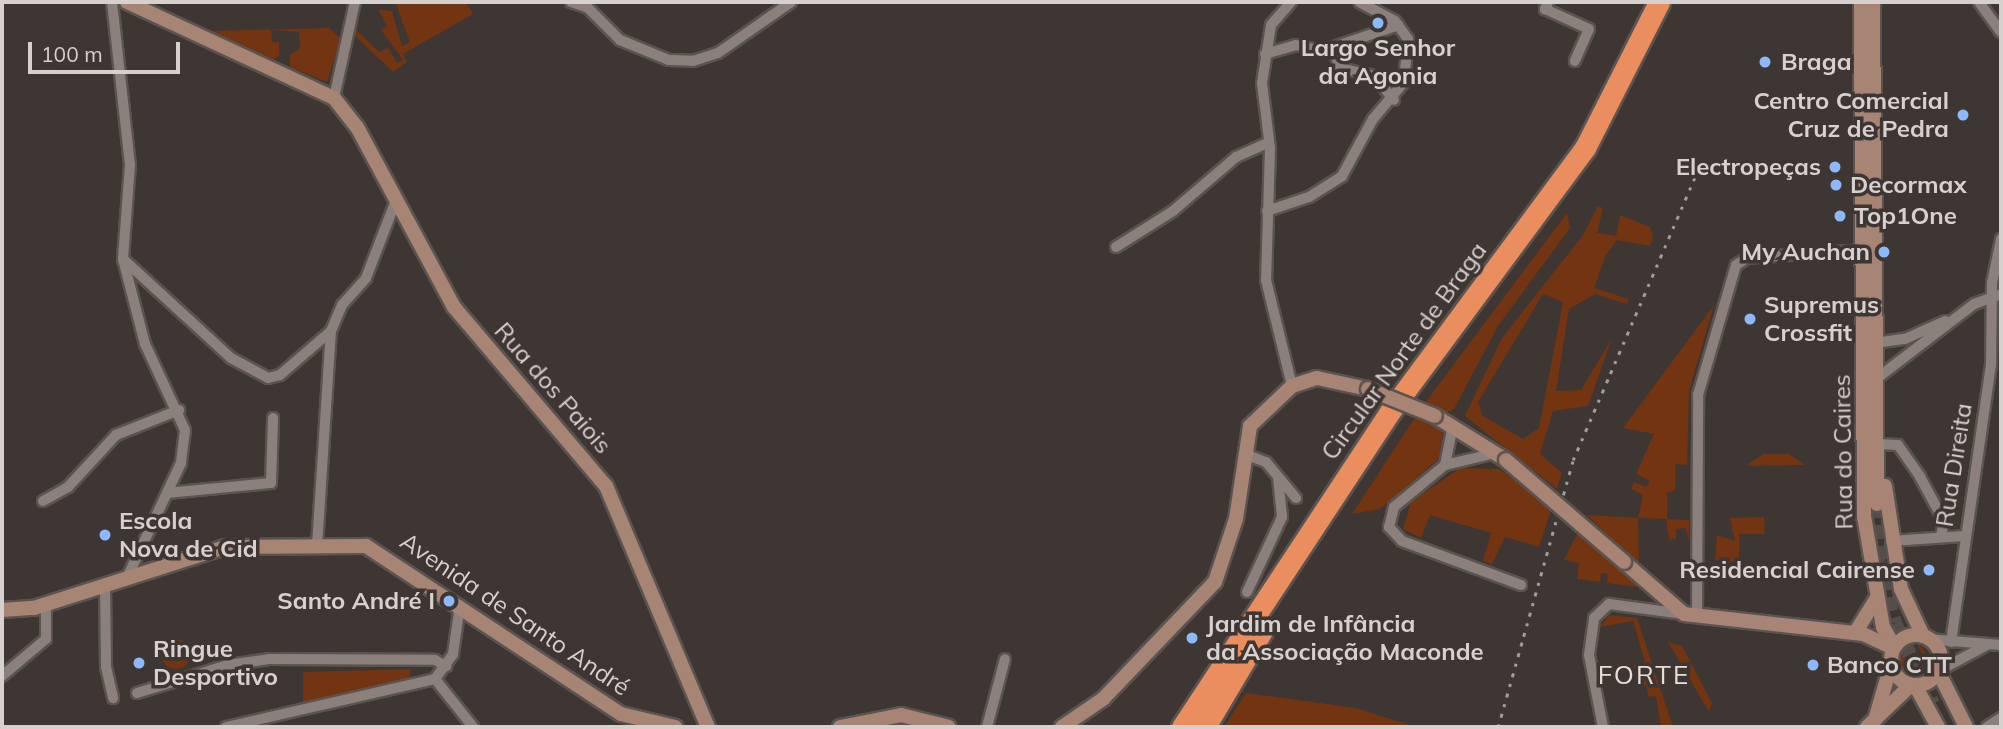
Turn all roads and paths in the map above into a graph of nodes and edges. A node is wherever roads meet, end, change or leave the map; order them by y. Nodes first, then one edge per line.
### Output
1 (112, 2) edge
2 (127, 2) edge
3 (355, 2) edge
4 (571, 2) edge
5 (791, 2) edge
6 (1291, 2) edge
7 (1360, 2) edge
8 (1548, 2) edge
9 (1659, 2) edge
10 (1675, 2) edge
11 (1861, 2) edge
12 (1873, 2) edge
13 (1979, 2) edge
14 (588, 5) edge
15 (1399, 25) junction
16 (2001, 32) edge
17 (1334, 48) junction
18 (1265, 54) junction
19 (1576, 61) dead end
20 (334, 98) junction
21 (1394, 100) junction
22 (1269, 142) junction
23 (395, 203) junction
24 (1267, 211) junction
25 (2001, 239) edge
26 (1116, 247) dead end
27 (1863, 250) junction
28 (123, 259) junction
29 (1997, 295) edge
30 (1961, 314) junction
31 (331, 331) junction
32 (1875, 343) junction
33 (1876, 379) junction
34 (1292, 386) junction
35 (179, 410) junction
36 (273, 418) dead end
37 (1453, 425) junction
38 (1878, 444) junction
39 (1250, 456) junction
40 (1501, 457) junction
41 (1445, 465) junction
42 (1278, 477) junction
43 (271, 483) junction
44 (167, 493) junction
45 (271, 497) dead end
46 (1296, 498) dead end
47 (43, 501) dead end
48 (1877, 504) tunnel mouth
49 (1941, 536) junction
50 (1964, 536) junction
51 (1891, 541) junction
52 (317, 546) junction
53 (127, 578) junction
54 (1521, 584) dead end
55 (104, 585) junction
56 (1247, 592) dead end
57 (1877, 596) junction
58 (47, 604) junction
59 (460, 605) junction
60 (2, 610) edge
61 (1690, 615) junction
62 (1855, 633) junction
63 (1925, 637) junction
64 (1951, 642) junction
65 (2001, 645) edge
66 (1987, 646) junction
67 (1893, 651) junction
68 (1005, 659) dead end
69 (446, 666) junction
70 (1942, 670) junction
71 (2, 676) edge
72 (435, 678) junction
73 (1913, 686) junction
74 (137, 694) dead end
75 (113, 698) dead end
76 (1937, 704) junction
77 (1890, 709) junction
78 (2001, 718) edge
79 (1871, 724) edge
80 (226, 727) edge
81 (472, 727) edge
82 (675, 727) edge
83 (708, 727) edge
84 (840, 727) edge
85 (949, 727) edge
86 (987, 727) edge
87 (1062, 727) edge
88 (1182, 727) edge
89 (1206, 727) edge
90 (1603, 727) edge
91 (1938, 727) edge
92 (1946, 727) edge
93 (1955, 727) edge
94 (1966, 727) edge
95 (1987, 727) edge

1 - 28 street
2 - 20 street
3 - 20 street
4 - 14 street
5 - 14 street
6 - 18 street
7 - 15 street
8 - 19 street
9 - 88 highway, Circular Norte de Braga
10 - 89 highway, Circular Norte de Braga
11 - 27 street, Rua do Caires
12 - 32 street, Rua do Caires
13 - 16 street
15 - 17 street
15 - 21 street
17 - 18 street
17 - 21 street
18 - 22 street
20 - 23 street, Rua dos Paiois
21 - 24 street
22 - 24 street
22 - 26 street
23 - 31 street
23 - 83 street, Rua dos Paiois
24 - 34 street
25 - 29 street, Rua Direita
27 - 57 street, Rua do Caires
27 - 61 street
28 - 31 street
28 - 35 street
29 - 30 street
29 - 50 street, Rua Direita
30 - 32 street
30 - 33 street
31 - 52 street
32 - 33 street, Rua do Caires
33 - 38 street, Rua do Caires
34 - 37 street, bridge
34 - 39 street
35 - 44 street
35 - 47 street
36 - 43 street
37 - 40 street
37 - 41 street
38 - 48 street, Rua do Caires
38 - 49 street
38 - 51 street, Rua do Caires
39 - 42 street
39 - 87 street
40 - 41 street
40 - 61 street, bridge
41 - 54 street
42 - 46 street
42 - 56 street
43 - 44 street
43 - 45 street
44 - 53 street
49 - 50 street
49 - 51 street
50 - 64 street, Rua Direita
51 - 63 street, Rua do Caires
52 - 53 street, Avenida de Santo André
52 - 59 street, Avenida de Santo André
53 - 55 street, Avenida de Santo André
55 - 58 street, Avenida de Santo André
55 - 75 street
57 - 62 street
57 - 67 street, Rua do Caires
58 - 60 street, Avenida de Santo André
58 - 71 street
59 - 69 street
59 - 82 street, Avenida de Santo André
61 - 62 street
61 - 90 street
62 - 67 street
63 - 64 street
63 - 67 street
63 - 70 street, Rua do Caires
64 - 66 street
65 - 66 street
66 - 70 street
67 - 73 street
67 - 79 street
68 - 86 street
69 - 72 street
69 - 74 street
70 - 73 street
70 - 76 street, Rua do Caires
72 - 80 street
72 - 81 street
73 - 76 street
73 - 77 street
76 - 77 street
76 - 91 street
76 - 92 street
76 - 93 street
76 - 94 street
77 - 79 street
78 - 95 street
84 - 85 street

